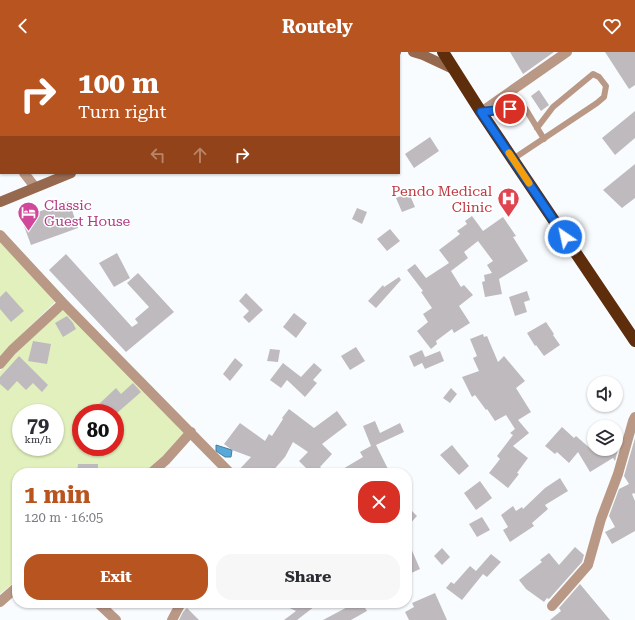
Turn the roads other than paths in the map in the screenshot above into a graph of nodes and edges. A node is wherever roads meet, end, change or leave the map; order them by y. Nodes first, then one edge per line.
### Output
1 (388, 52) edge
2 (396, 52) edge
3 (413, 52) edge
4 (443, 52) edge
5 (567, 52) edge
6 (455, 70) junction
7 (481, 112) junction
8 (537, 128) junction
9 (544, 139) junction
10 (513, 159) junction
11 (25, 174) edge
12 (68, 174) edge
13 (35, 187) junction
14 (0, 202) edge
15 (0, 235) edge
16 (63, 303) junction
17 (635, 341) edge
18 (0, 364) edge
19 (635, 418) edge
20 (191, 432) junction
21 (157, 468) edge
22 (225, 468) edge
23 (12, 591) edge
24 (0, 602) edge
25 (552, 606) dead end
26 (103, 608) edge
27 (178, 608) edge
28 (116, 620) edge
29 (172, 620) edge

1 - 2 main road
3 - 6 main road
4 - 6 highway
5 - 7 street
6 - 7 highway
7 - 8 lane
7 - 10 highway
8 - 9 lane
8 - 9 lane
9 - 10 lane
10 - 17 highway
11 - 13 street
12 - 13 main road
13 - 14 main road
15 - 16 street
16 - 18 street
16 - 20 street
19 - 25 street
20 - 21 street
20 - 22 street
23 - 24 street
26 - 28 street
27 - 29 street

